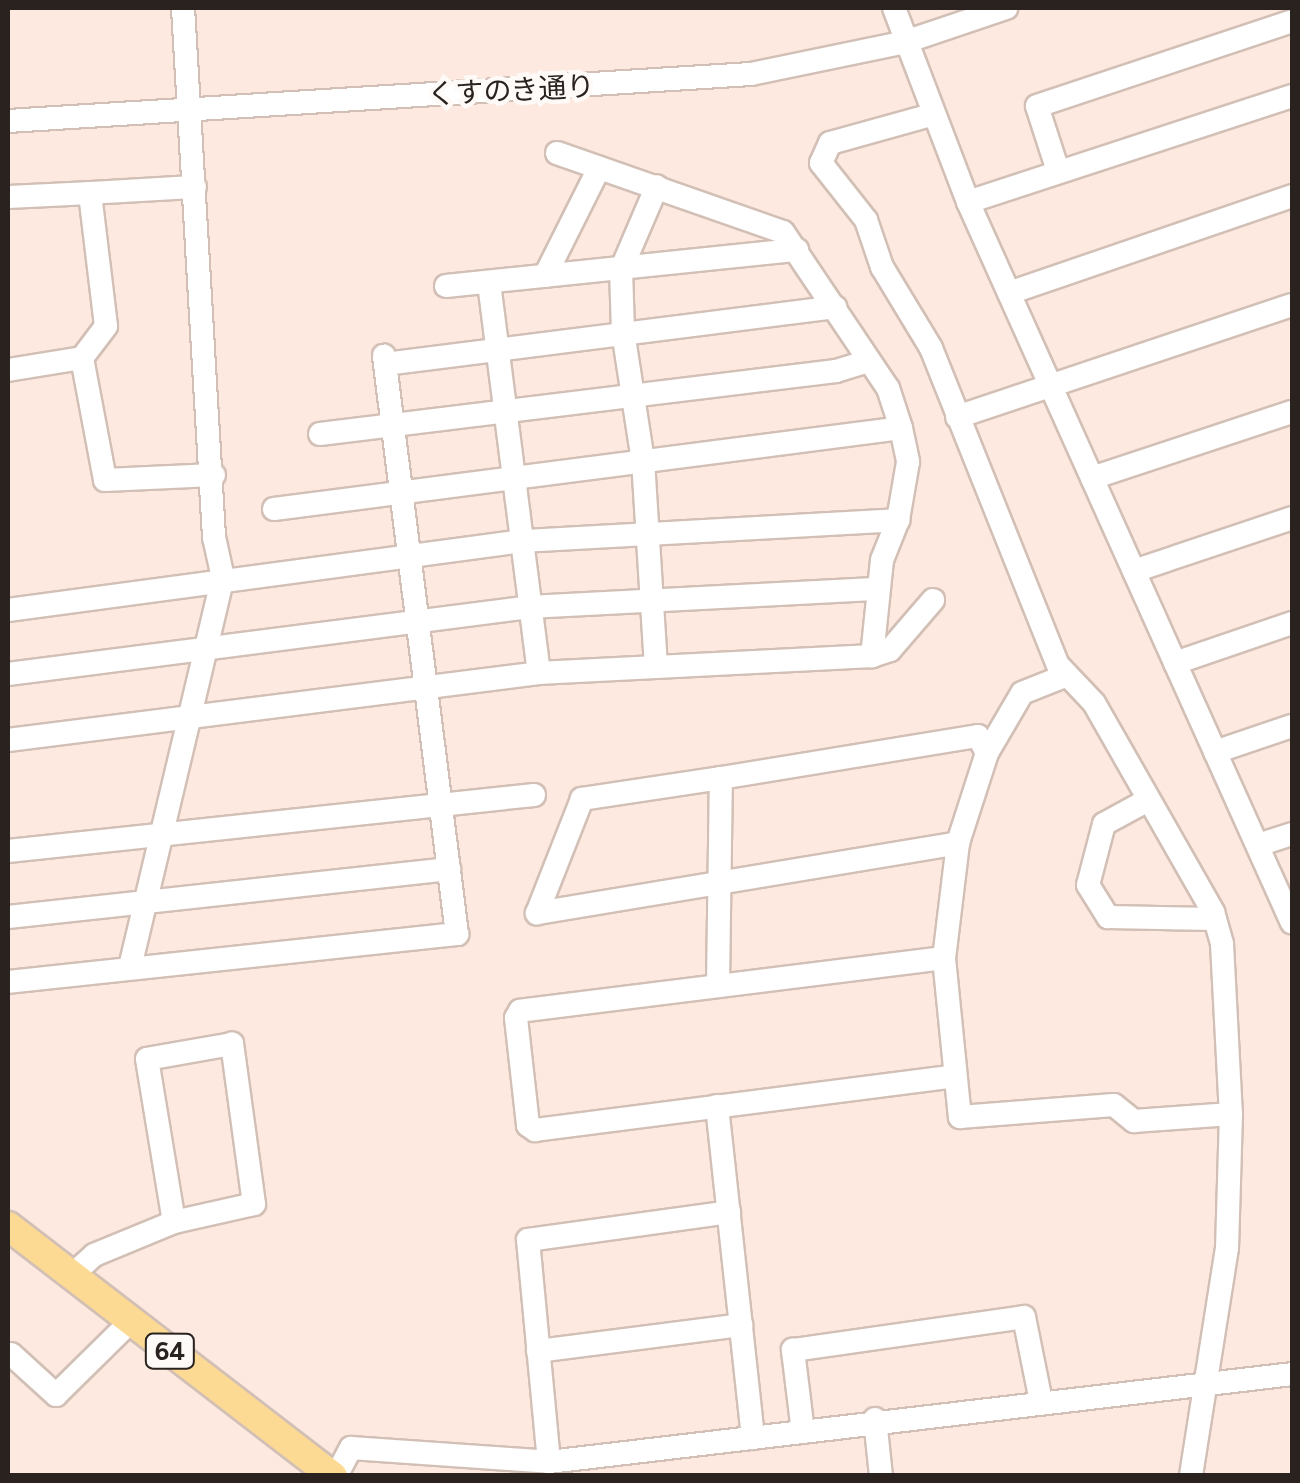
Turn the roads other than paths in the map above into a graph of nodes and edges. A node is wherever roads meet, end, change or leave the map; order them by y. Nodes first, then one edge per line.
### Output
1 (183, 8) edge
2 (894, 8) edge
3 (1006, 8) edge
4 (1292, 21) edge
5 (905, 42) junction
6 (1292, 96) edge
7 (186, 107) junction
8 (931, 115) junction
9 (8, 121) edge
10 (557, 154) dead end
11 (599, 168) junction
12 (1058, 171) junction
13 (657, 186) junction
14 (195, 187) junction
15 (90, 193) junction
16 (1292, 196) edge
17 (8, 197) edge
18 (968, 202) junction
19 (797, 250) junction
20 (622, 270) junction
21 (544, 276) junction
22 (490, 283) junction
23 (446, 286) dead end
24 (1009, 292) junction
25 (1292, 305) edge
26 (835, 307) junction
27 (623, 332) junction
28 (499, 346) junction
29 (82, 358) junction
30 (869, 360) junction
31 (8, 366) edge
32 (1048, 386) junction
33 (634, 395) junction
34 (507, 410) junction
35 (1292, 412) edge
36 (957, 417) junction
37 (392, 426) junction
38 (901, 428) junction
39 (320, 434) dead end
40 (643, 462) junction
41 (516, 474) junction
42 (214, 475) junction
43 (1092, 478) junction
44 (399, 492) junction
45 (274, 509) dead end
46 (1292, 518) edge
47 (898, 520) junction
48 (649, 532) junction
49 (524, 541) junction
50 (410, 558) junction
51 (1134, 571) junction
52 (223, 578) junction
53 (878, 589) junction
54 (654, 600) junction
55 (933, 600) dead end
56 (530, 607) junction
57 (8, 610) edge
58 (418, 620) junction
59 (1292, 623) edge
60 (208, 646) junction
61 (872, 656) junction
62 (1175, 662) junction
63 (656, 667) junction
64 (539, 673) junction
65 (8, 674) edge
66 (1067, 675) junction
67 (425, 686) junction
68 (191, 714) junction
69 (1292, 726) edge
70 (8, 740) edge
71 (1215, 752) junction
72 (987, 753) junction
73 (720, 778) junction
74 (534, 795) dead end
75 (1148, 800) junction
76 (440, 804) junction
77 (1292, 834) edge
78 (161, 835) junction
79 (958, 843) junction
80 (1258, 846) junction
81 (8, 851) edge
82 (450, 869) junction
83 (715, 880) junction
84 (143, 904) junction
85 (8, 917) edge
86 (1215, 919) junction
87 (1292, 923) edge
88 (944, 958) junction
89 (130, 967) junction
90 (8, 982) edge
91 (718, 986) junction
92 (954, 1076) junction
93 (717, 1106) junction
94 (1232, 1114) junction
95 (729, 1212) junction
96 (174, 1222) junction
97 (8, 1226) edge
98 (72, 1275) junction
99 (132, 1321) junction
100 (741, 1325) junction
101 (538, 1351) junction
102 (11, 1354) dead end
103 (1292, 1374) edge
104 (1204, 1385) junction
105 (1041, 1401) junction
106 (876, 1420) junction
107 (803, 1432) junction
108 (753, 1438) junction
109 (548, 1462) junction
110 (510, 1469) edge
111 (334, 1476) edge
112 (882, 1476) edge
113 (1191, 1476) edge

1 - 7 street
2 - 5 street
3 - 5 street, くすのき通り
4 - 12 street
5 - 7 street, くすのき通り
5 - 8 street
6 - 12 street
7 - 9 street, くすのき通り
7 - 14 street
8 - 18 street
8 - 36 street
10 - 11 street
11 - 13 street
11 - 21 street
12 - 18 street
13 - 19 street
13 - 20 street
14 - 15 street
14 - 42 street
15 - 17 street
15 - 29 street
16 - 24 street
18 - 24 street
19 - 20 street
19 - 26 street
20 - 21 street
20 - 27 street
21 - 22 street
22 - 23 street
22 - 28 street
24 - 32 street
25 - 32 street
26 - 27 street
26 - 30 street
27 - 28 street
27 - 33 street
28 - 34 street
28 - 37 street
29 - 31 street
29 - 42 street
30 - 33 street
30 - 38 street
32 - 36 street
32 - 43 street
33 - 34 street
33 - 40 street
34 - 37 street
34 - 41 street
35 - 43 street
36 - 66 street
37 - 39 street
37 - 44 street
38 - 40 street
38 - 47 street
40 - 41 street
40 - 48 street
41 - 44 street
41 - 49 street
42 - 52 street
43 - 51 street
44 - 45 street
44 - 50 street
46 - 51 street
47 - 48 street
47 - 53 street
48 - 49 street
48 - 54 street
49 - 50 street
49 - 56 street
50 - 52 street
50 - 58 street
51 - 62 street
52 - 57 street
52 - 60 street
53 - 54 street
53 - 61 street
54 - 56 street
54 - 63 street
55 - 61 street
56 - 58 street
56 - 64 street
58 - 60 street
58 - 67 street
59 - 62 street
60 - 65 street
60 - 68 street
61 - 63 street
62 - 71 street
63 - 64 street
64 - 67 street
66 - 72 street
66 - 75 street
67 - 68 street
67 - 76 street
68 - 70 street
68 - 78 street
69 - 71 street
71 - 80 street
72 - 73 street
72 - 79 street
73 - 83 street
73 - 83 street
74 - 76 street
75 - 86 street
75 - 86 street
76 - 78 street
76 - 82 street
77 - 80 street
78 - 81 street
78 - 84 street
79 - 83 street
79 - 88 street
80 - 87 street
82 - 84 street
82 - 89 street
83 - 91 street
84 - 85 street
84 - 89 street
86 - 94 street
88 - 91 street
88 - 92 street
89 - 90 street
91 - 93 street
92 - 93 street
92 - 94 street
93 - 95 street
94 - 104 street
95 - 100 street
95 - 101 street
96 - 96 street
96 - 98 street
97 - 98 main road, 64
98 - 99 main road, 64
99 - 102 street
99 - 111 main road, 64
100 - 101 street
100 - 108 street
101 - 109 street
103 - 104 street
104 - 105 street
104 - 113 street
105 - 106 street
105 - 107 street
106 - 107 street
106 - 112 street
107 - 108 street
108 - 109 street
109 - 110 street
110 - 111 street

